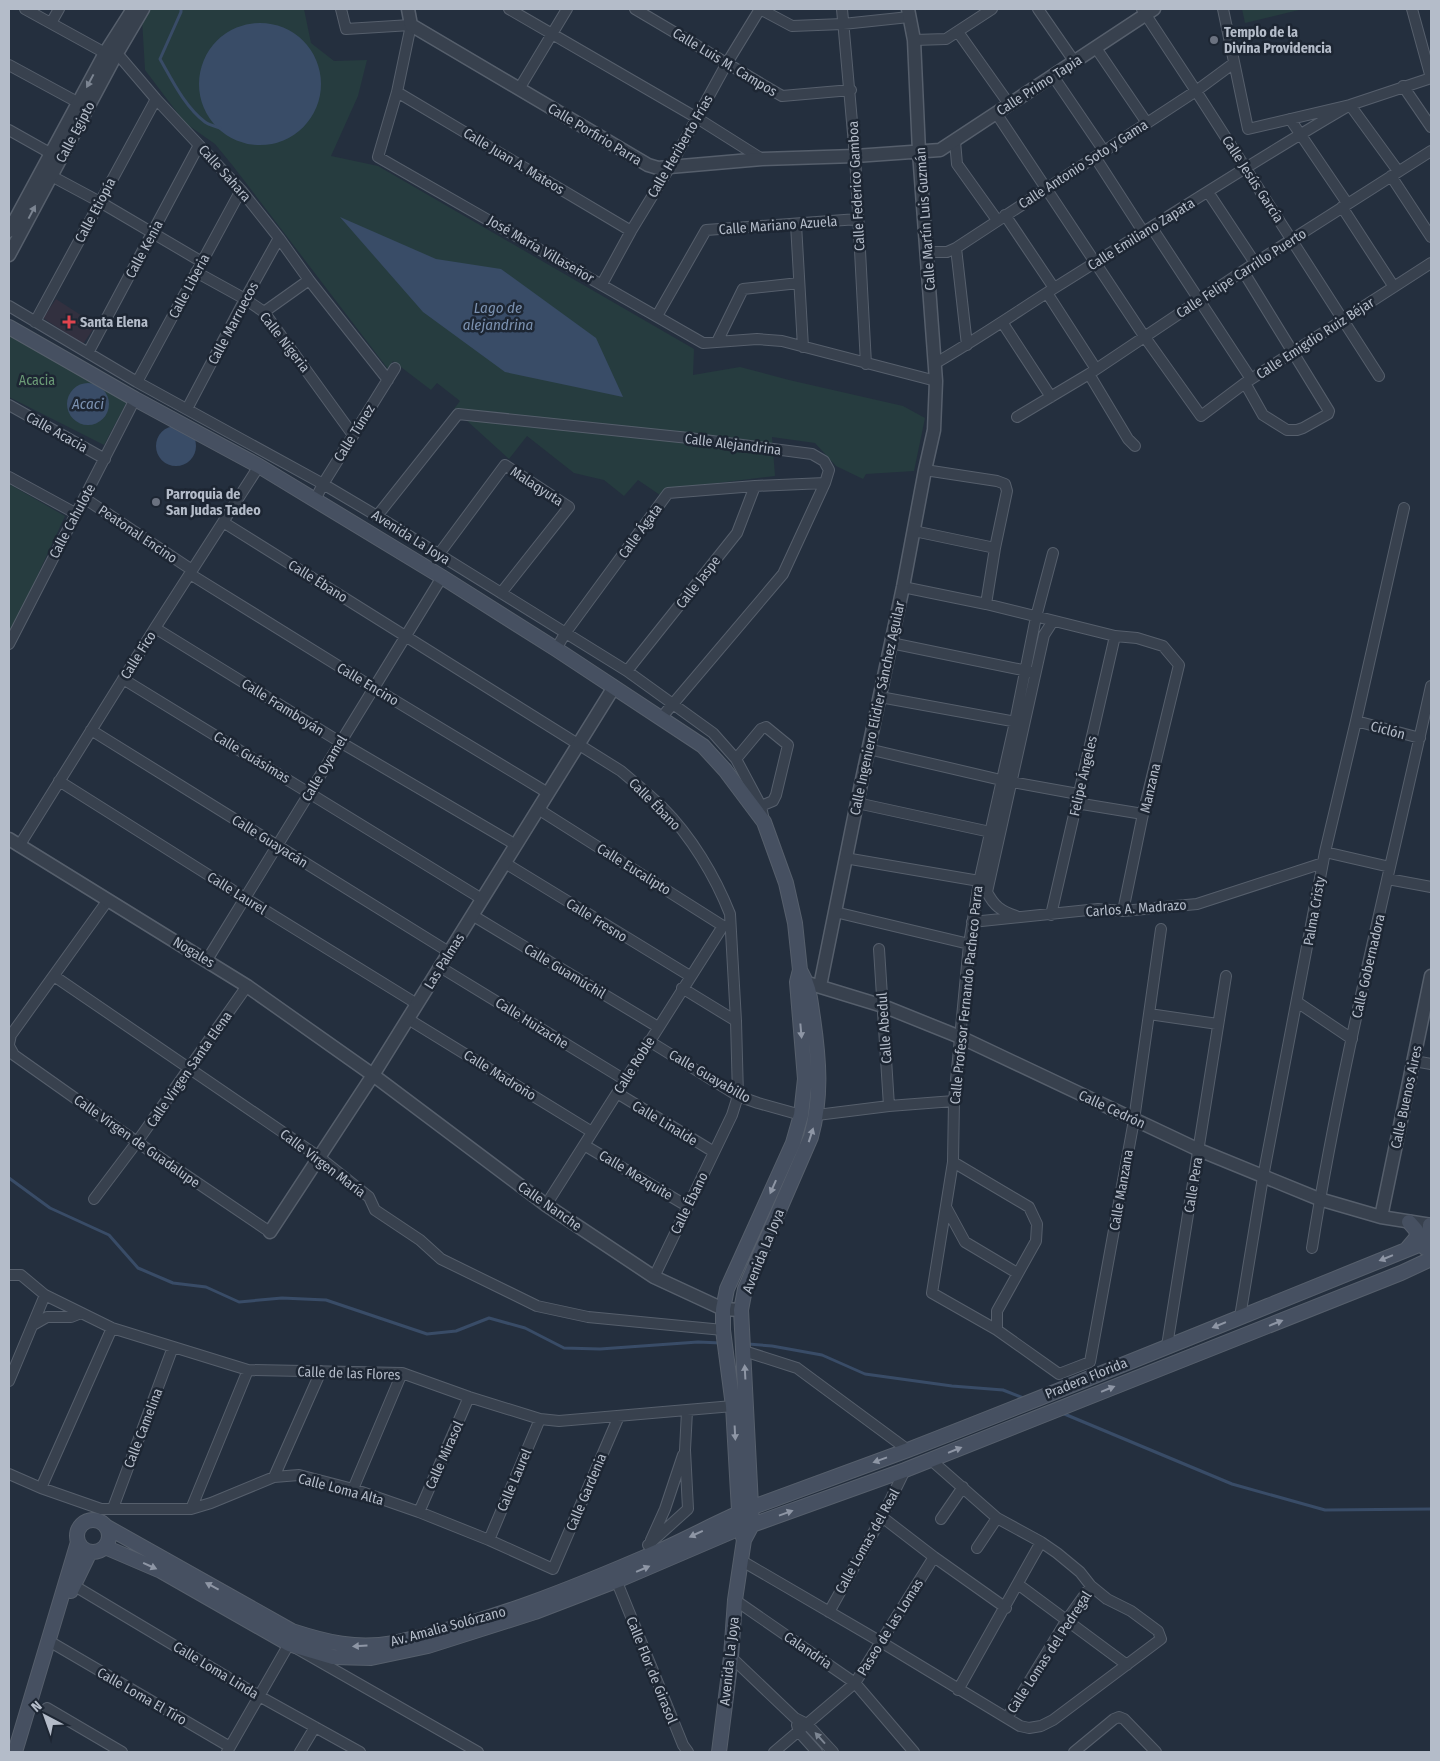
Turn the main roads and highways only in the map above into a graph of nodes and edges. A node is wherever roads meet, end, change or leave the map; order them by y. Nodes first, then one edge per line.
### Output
1 (9, 327) edge
2 (806, 980) junction
3 (1409, 1222) road end
4 (1431, 1225) edge
5 (1430, 1241) edge
6 (1406, 1250) junction
7 (1431, 1259) edge
8 (1402, 1273) junction
9 (746, 1510) junction
10 (107, 1527) junction
11 (745, 1531) junction
12 (78, 1542) junction
13 (106, 1547) junction
14 (90, 1552) junction
15 (15, 1752) edge
16 (23, 1752) edge
17 (719, 1752) edge

1 - 2 main road, Avenida La Joya
9 -> 2 main road, Avenida La Joya
2 -> 9 main road, Avenida La Joya
3 - 6 main road
4 - 5 main road
5 - 6 main road, Pradera Florida
5 - 8 main road
6 -> 9 main road, Pradera Florida
7 - 8 main road, Pradera Florida
11 -> 8 main road, Pradera Florida
9 -> 10 main road, Av. Amalia Solórzano
9 - 11 main road, Avenida La Joya
10 - 12 main road
10 - 13 main road
13 -> 11 main road, Av. Amalia Solórzano
11 - 17 main road, Avenida La Joya
12 - 14 main road
12 - 15 main road
13 - 14 main road
14 - 16 main road

